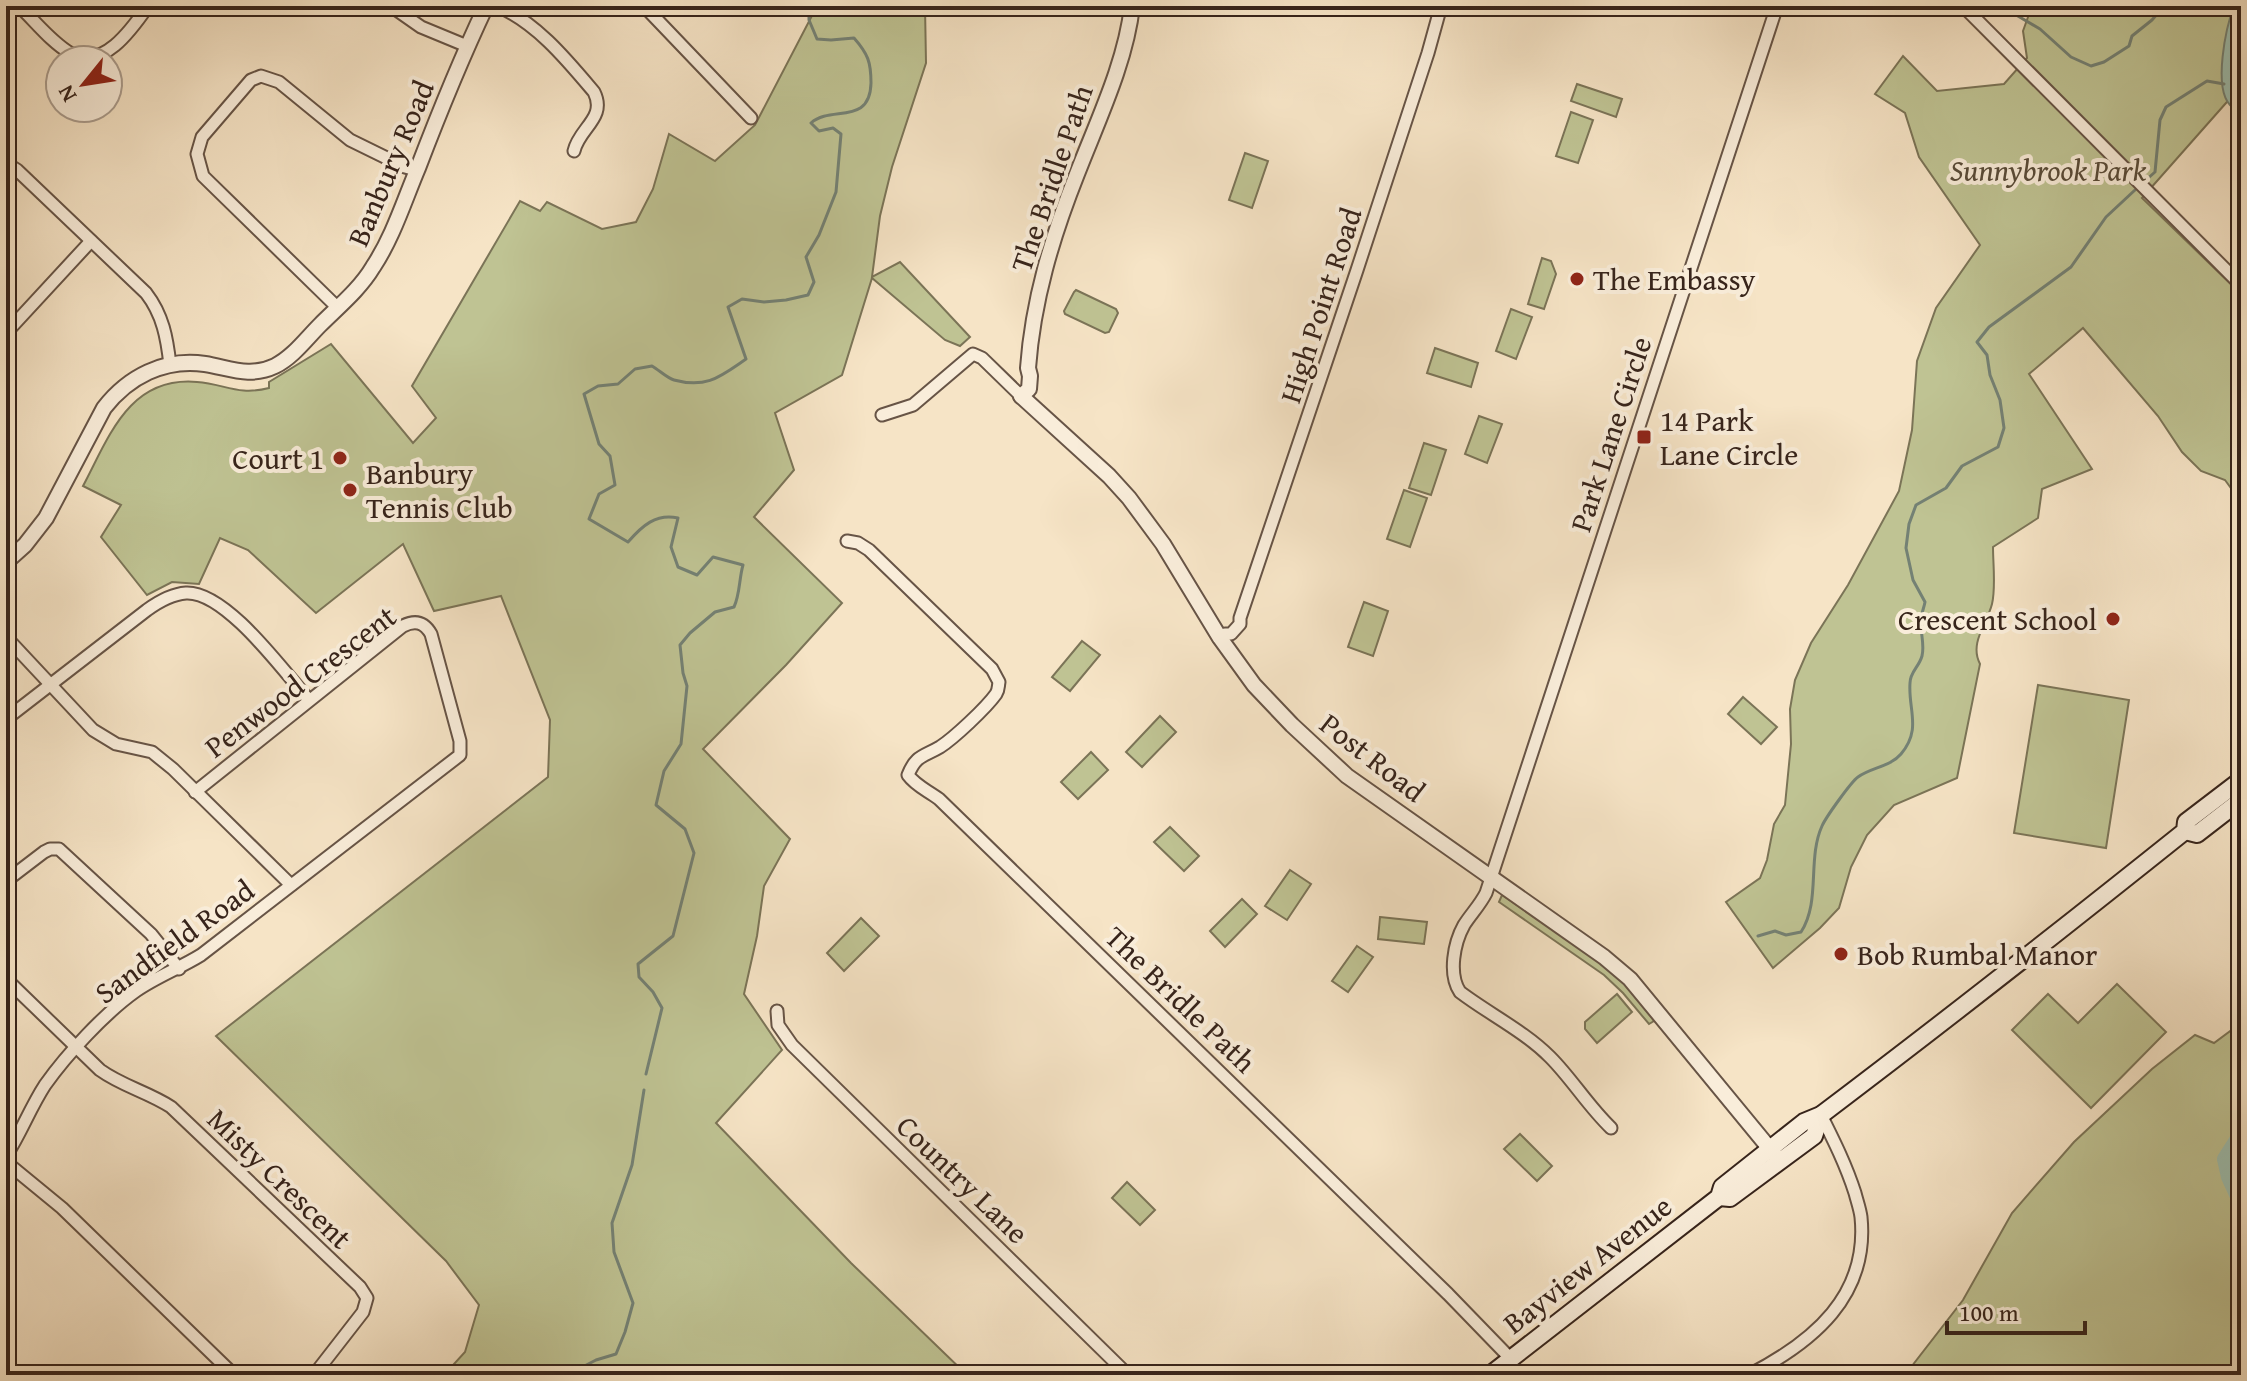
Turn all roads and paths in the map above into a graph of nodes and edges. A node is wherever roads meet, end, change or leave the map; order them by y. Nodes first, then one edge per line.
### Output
1 (19, 6) edge
2 (148, 6) edge
3 (391, 6) edge
4 (486, 6) edge
5 (497, 6) edge
6 (644, 6) edge
7 (1132, 6) edge
8 (1441, 6) edge
9 (1777, 6) edge
10 (1963, 6) edge
11 (467, 46) junction
12 (751, 118) dead end
13 (574, 151) dead end
14 (6, 163) edge
15 (416, 170) junction
16 (91, 241) junction
17 (2241, 285) edge
18 (338, 308) junction
19 (6, 333) edge
20 (170, 365) junction
21 (1021, 396) junction
22 (882, 415) dead end
23 (847, 541) dead end
24 (6, 562) edge
25 (1223, 636) junction
26 (6, 637) edge
27 (51, 685) junction
28 (309, 700) junction
29 (6, 719) edge
30 (2241, 780) edge
31 (195, 792) junction
32 (2241, 800) edge
33 (2185, 831) junction
34 (1491, 877) junction
35 (6, 881) edge
36 (291, 885) junction
37 (179, 969) junction
38 (6, 979) edge
39 (777, 1011) dead end
40 (77, 1047) junction
41 (1821, 1115) junction
42 (1611, 1128) dead end
43 (1776, 1155) junction
44 (6, 1159) edge
45 (1511, 1359) junction
46 (234, 1375) edge
47 (314, 1375) edge
48 (1128, 1375) edge
49 (1490, 1375) edge
50 (1749, 1375) edge

1 - 2 street
3 - 11 street
4 - 11 street, Banbury Road
5 - 13 street
6 - 12 street
7 - 21 street, The Bridle Path
8 - 25 street, High Point Road
9 - 34 street, Park Lane Circle
10 - 17 street
11 - 15 street, Banbury Road
14 - 16 street
15 - 18 street, Banbury Road
15 - 18 street
16 - 19 street
16 - 20 street
18 - 20 street, Banbury Road
20 - 24 street, Banbury Road
21 - 22 street, Post Road
21 - 25 street, Post Road
23 - 45 street, The Bridle Path
25 - 34 street, Post Road
26 - 27 street
27 - 28 street
27 - 29 street
27 - 31 street
28 - 31 street, Penwood Crescent
28 - 36 street, Penwood Crescent
30 - 33 main road, Bayview Avenue
31 - 36 street
32 - 33 main road, Bayview Avenue
33 - 41 main road, Bayview Avenue
34 - 42 street, Park Lane Circle
34 - 43 street, Post Road
35 - 37 street
36 - 37 street, Sandfield Road
37 - 40 street, Sandfield Road
38 - 40 street, Misty Crescent
39 - 48 street, Country Lane
40 - 44 street, Sandfield Road
40 - 47 street, Misty Crescent
41 - 43 main road, Bayview Avenue
41 - 50 street
43 - 45 main road, Bayview Avenue
44 - 46 street
45 - 49 main road, Bayview Avenue

